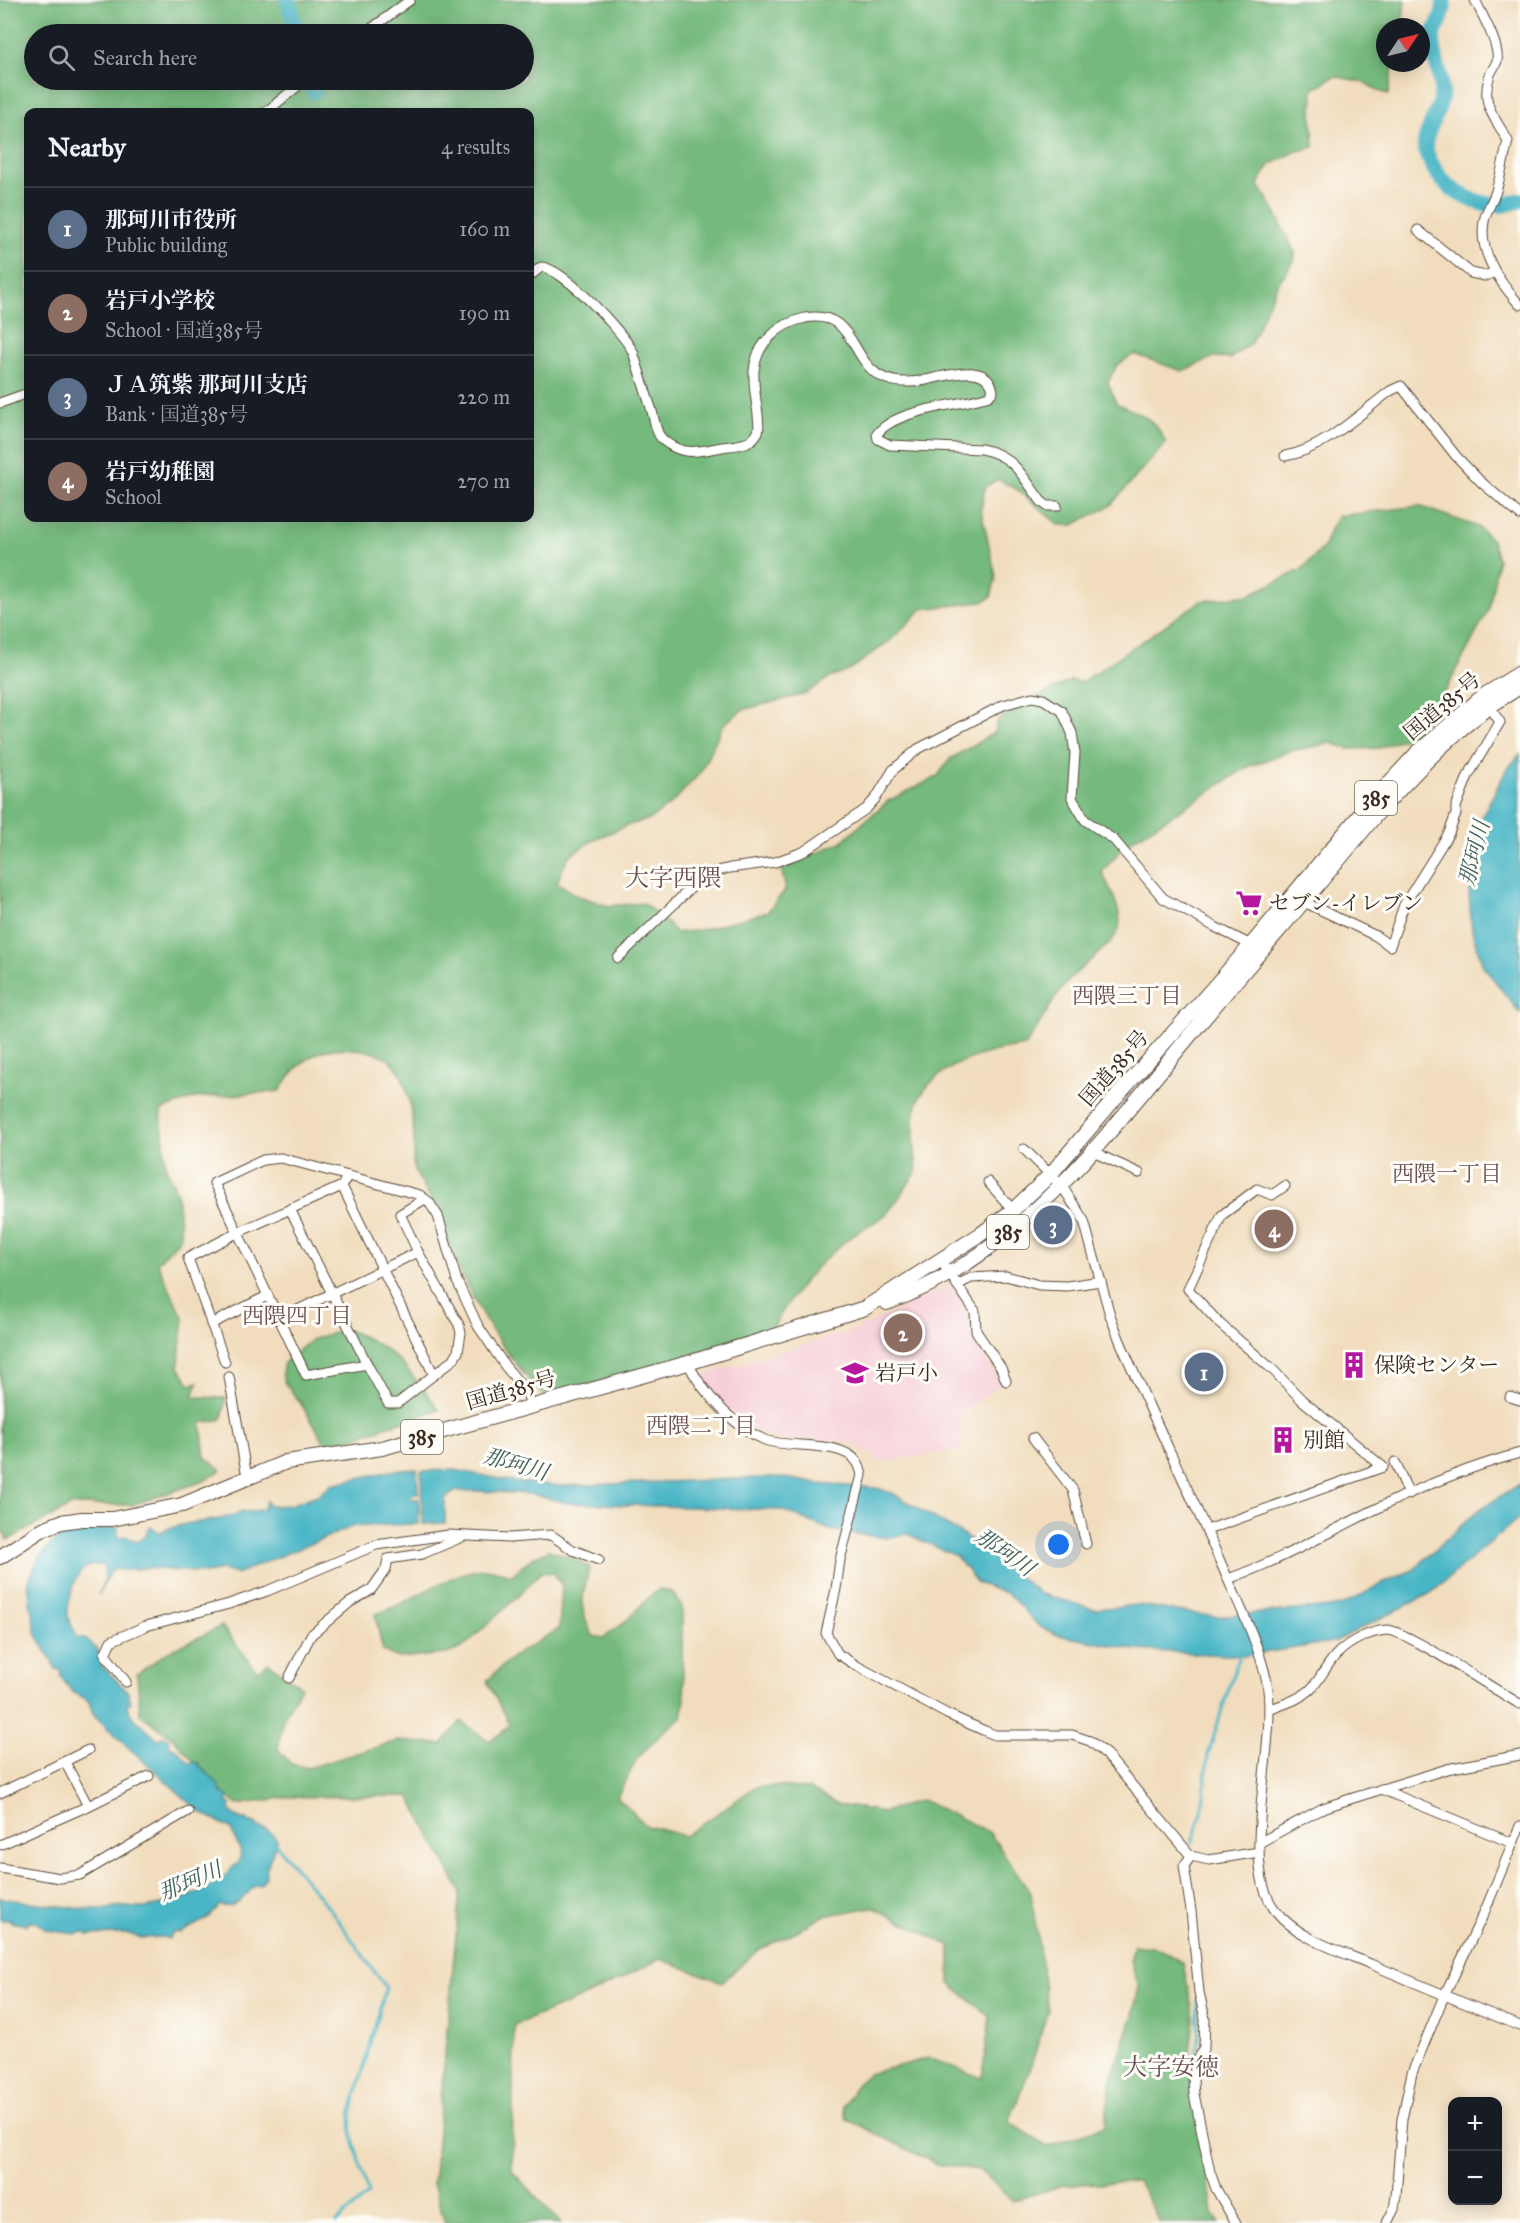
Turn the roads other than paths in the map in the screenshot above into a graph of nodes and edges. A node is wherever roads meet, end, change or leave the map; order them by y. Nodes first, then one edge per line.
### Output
1 (410, 0) edge
2 (1475, 0) edge
3 (378, 24) edge
4 (293, 90) edge
5 (271, 108) edge
6 (1418, 230) dead end
7 (1495, 272) junction
8 (534, 273) edge
9 (1520, 305) edge
10 (24, 394) edge
11 (0, 403) edge
12 (1285, 456) dead end
13 (1057, 506) dead end
14 (1520, 515) edge
15 (1520, 673) edge
16 (1520, 687) edge
17 (1489, 706) junction
18 (1304, 902) junction
19 (1256, 948) junction
20 (618, 958) dead end
21 (1024, 1149) dead end
22 (1094, 1150) junction
23 (1138, 1173) dead end
24 (1050, 1175) junction
25 (347, 1176) junction
26 (988, 1182) dead end
27 (342, 1186) junction
28 (1062, 1186) junction
29 (1285, 1186) dead end
30 (425, 1199) junction
31 (291, 1209) junction
32 (1013, 1210) junction
33 (239, 1232) junction
34 (418, 1252) junction
35 (941, 1261) junction
36 (382, 1269) junction
37 (950, 1272) junction
38 (1101, 1281) junction
39 (957, 1285) junction
40 (332, 1293) junction
41 (267, 1296) junction
42 (865, 1308) junction
43 (279, 1319) junction
44 (211, 1324) junction
45 (225, 1362) dead end
46 (688, 1363) junction
47 (367, 1364) junction
48 (434, 1375) junction
49 (229, 1377) dead end
50 (1006, 1381) dead end
51 (531, 1406) junction
52 (1033, 1438) dead end
53 (1520, 1453) edge
54 (1395, 1462) dead end
55 (247, 1477) junction
56 (1409, 1494) junction
57 (1207, 1530) junction
58 (464, 1536) junction
59 (1086, 1544) dead end
60 (0, 1557) edge
61 (599, 1560) dead end
62 (1228, 1579) junction
63 (289, 1678) dead end
64 (126, 1682) dead end
65 (1520, 1704) edge
66 (1269, 1710) junction
67 (88, 1750) dead end
68 (1520, 1755) edge
69 (65, 1762) junction
70 (149, 1776) dead end
71 (1381, 1789) junction
72 (0, 1794) edge
73 (88, 1806) junction
74 (188, 1811) dead end
75 (1520, 1826) edge
76 (1512, 1843) junction
77 (0, 1845) edge
78 (1259, 1847) junction
79 (1191, 1856) junction
80 (0, 1868) edge
81 (1444, 1996) junction
82 (1520, 2025) edge
83 (1236, 2223) edge
84 (1387, 2223) edge

1 - 3 street
2 - 7 street
4 - 5 street
6 - 7 street
7 - 9 street
8 - 13 street
10 - 11 street
12 - 14 street
15 - 19 highway, 国道385号 / 385
16 - 17 highway, 国道385号 / 385
17 - 18 highway, 国道385号 / 385
17 - 18 street
18 - 19 highway, 国道385号 / 385
19 - 20 street
19 - 22 highway, 国道385号 / 385
19 - 24 highway, 国道385号 / 385
21 - 24 street
22 - 23 street
22 - 28 highway, 国道385号 / 385
24 - 28 street
24 - 32 highway, 国道385号 / 385
25 - 27 street
25 - 30 street
25 - 33 street
26 - 32 street
27 - 31 street
27 - 36 street
28 - 37 highway, 国道385号 / 385
28 - 38 street
29 - 57 street
30 - 34 street
30 - 51 street
31 - 33 street
31 - 40 street
32 - 35 highway, 国道385号 / 385
33 - 41 street
33 - 44 street
34 - 36 street
34 - 48 street
35 - 37 street
35 - 42 highway, 国道385号 / 385
36 - 40 street
36 - 48 street
37 - 39 street
37 - 42 highway, 国道385号 / 385
38 - 39 street
38 - 57 street
39 - 50 street
40 - 43 street
40 - 47 street
41 - 43 street
41 - 44 street
42 - 46 highway, 国道385号 / 385
43 - 47 street
44 - 45 street
46 - 51 highway, 国道385号 / 385
46 - 79 street
47 - 48 street
49 - 55 street
51 - 55 highway, 国道385号 / 385
52 - 59 street
53 - 56 street
54 - 56 street
55 - 60 highway, 国道385号 / 385
56 - 62 street
57 - 62 street
58 - 61 street
58 - 63 street
58 - 64 street
62 - 66 street
65 - 66 street
66 - 78 street
67 - 69 street
68 - 71 street
69 - 72 street
69 - 73 street
70 - 73 street
71 - 76 street
71 - 78 street
73 - 77 street
74 - 80 street
75 - 76 street
76 - 81 street
78 - 79 street
78 - 81 street
79 - 83 street
81 - 82 street
81 - 84 street

